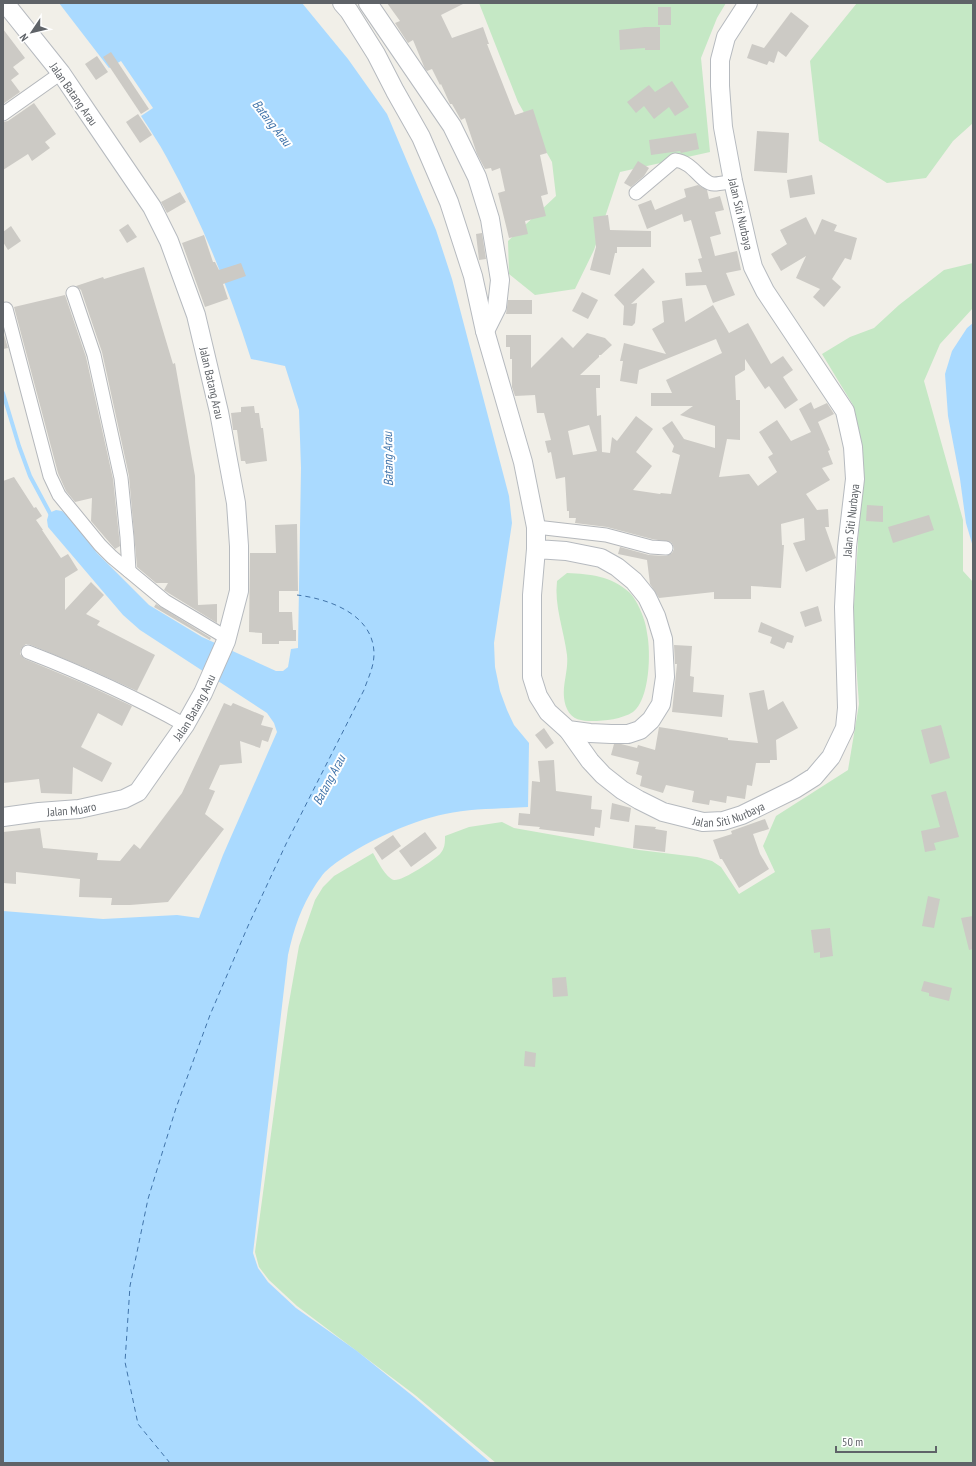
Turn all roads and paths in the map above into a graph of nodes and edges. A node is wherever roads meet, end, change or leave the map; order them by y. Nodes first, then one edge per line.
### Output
1 (5, 3) edge
2 (342, 3) edge
3 (368, 3) edge
4 (748, 3) edge
5 (61, 73) junction
6 (3, 114) edge
7 (733, 181) junction
8 (636, 193) dead end
9 (73, 293) dead end
10 (6, 309) dead end
11 (485, 331) junction
12 (536, 527) junction
13 (666, 548) dead end
14 (536, 549) junction
15 (128, 571) junction
16 (227, 639) junction
17 (28, 652) dead end
18 (186, 725) junction
19 (568, 730) junction
20 (138, 792) joint
21 (3, 817) edge

1 - 5 street, Jalan Batang Arau
2 - 11 street, Jalan Siti Nurbaya
3 - 11 street
4 - 7 street, Jalan Siti Nurbaya
5 - 6 street
5 - 16 street, Jalan Batang Arau
7 - 8 street
7 - 19 street, Jalan Siti Nurbaya
9 - 15 street
10 - 15 street
11 - 12 street, Jalan Siti Nurbaya
12 - 13 street
12 - 14 street, Jalan Siti Nurbaya
14 - 19 street, Jalan Siti Nurbaya
14 - 19 street
15 - 16 street
16 - 18 street, Jalan Batang Arau
17 - 18 street
18 - 20 street, Jalan Batang Arau
20 - 21 street, Jalan Muaro

